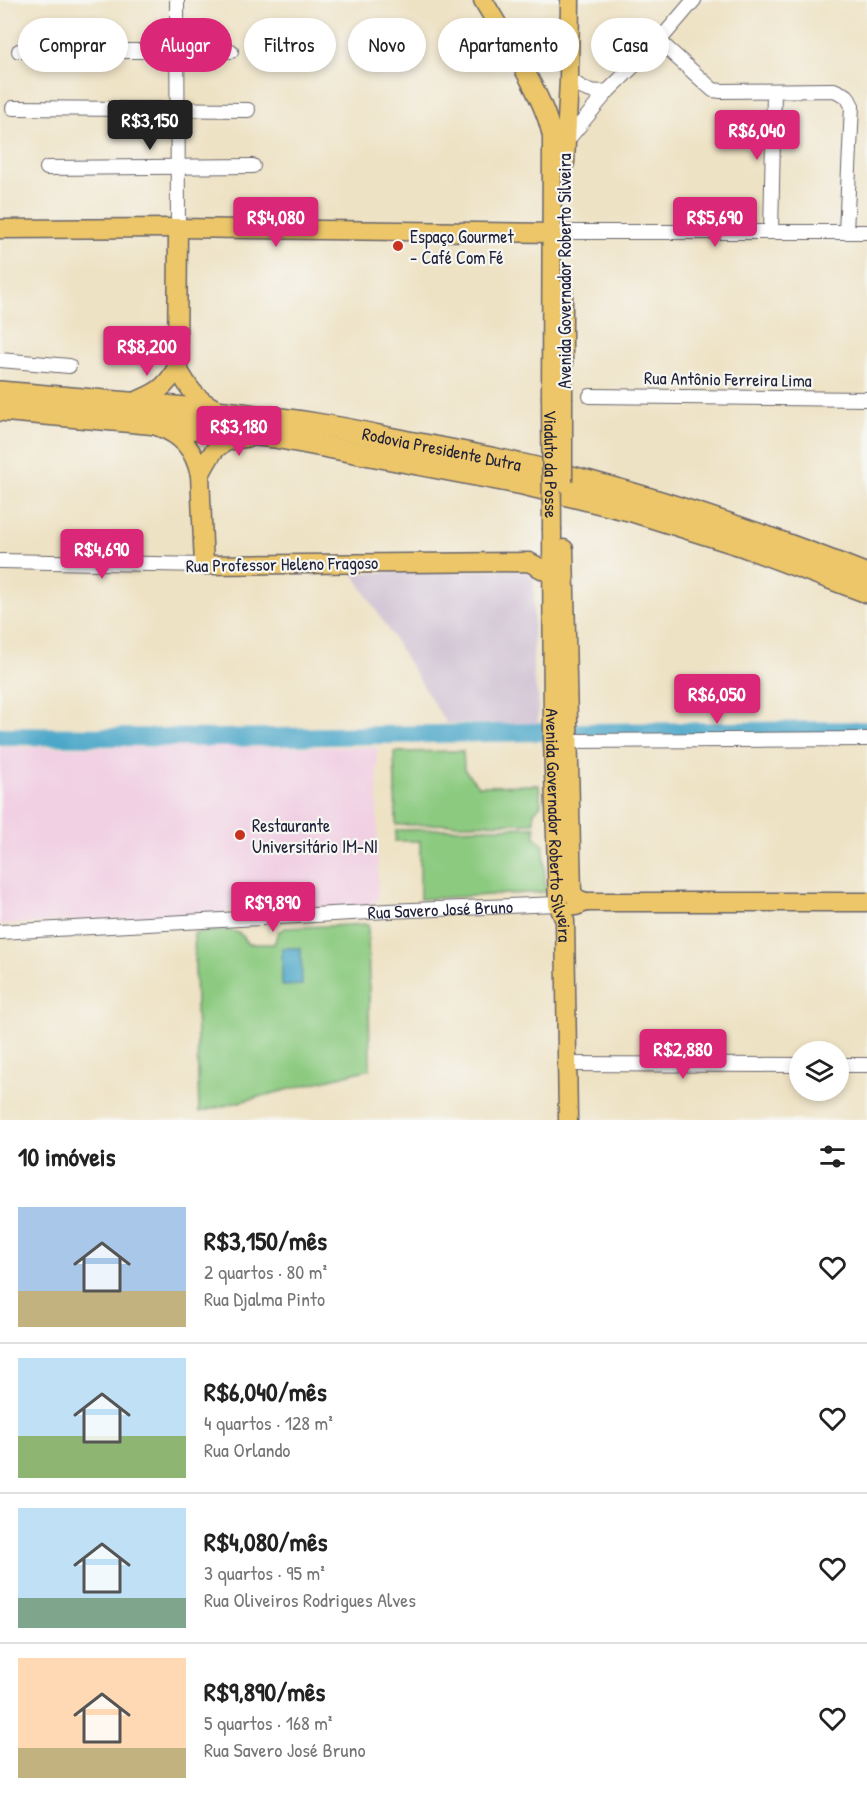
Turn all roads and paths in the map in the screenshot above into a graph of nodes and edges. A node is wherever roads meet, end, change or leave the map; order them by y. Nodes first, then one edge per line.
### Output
1 (177, 0) edge
2 (483, 0) edge
3 (570, 0) edge
4 (694, 0) edge
5 (177, 18) edge
6 (669, 29) edge
7 (669, 50) edge
8 (177, 72) edge
9 (627, 72) edge
10 (569, 84) junction
11 (608, 91) junction
12 (774, 91) junction
13 (536, 94) junction
14 (13, 108) dead end
15 (177, 109) junction
16 (248, 110) dead end
17 (559, 144) junction
18 (253, 166) dead end
19 (177, 167) junction
20 (47, 168) dead end
21 (178, 228) junction
22 (0, 229) edge
23 (558, 232) junction
24 (771, 232) junction
25 (846, 232) junction
26 (867, 232) edge
27 (0, 360) edge
28 (69, 366) dead end
29 (177, 367) junction
30 (0, 392) edge
31 (590, 396) dead end
32 (557, 397) joint
33 (867, 399) edge
34 (132, 403) junction
35 (0, 410) edge
36 (220, 411) junction
37 (147, 423) junction
38 (275, 437) junction
39 (200, 475) junction
40 (556, 534) junction
41 (0, 561) edge
42 (529, 562) junction
43 (204, 565) junction
44 (551, 574) junction
45 (867, 575) edge
46 (867, 592) edge
47 (867, 739) edge
48 (568, 741) junction
49 (586, 902) junction
50 (867, 902) edge
51 (558, 904) junction
52 (565, 921) junction
53 (0, 932) edge
54 (567, 1064) junction
55 (789, 1065) edge
56 (849, 1065) edge
57 (867, 1065) edge
58 (568, 1120) edge

1 - 5 street
2 - 13 main road
3 - 10 main road
4 - 6 street
7 - 12 street
8 - 15 street
9 - 11 street
10 - 11 street
10 - 13 main road
10 - 17 main road
11 - 17 street
12 - 24 street
12 - 25 street
13 - 17 main road
14 - 15 street
15 - 16 street
15 - 19 street
17 - 23 main road, Avenida Governador Roberto Silveira
18 - 19 street
19 - 20 street
19 - 21 street
21 - 22 main road
21 - 23 main road
21 - 29 main road
23 - 24 street
23 - 32 main road, Avenida Governador Roberto Silveira
24 - 25 street
25 - 26 street
27 - 28 street
29 - 34 main road
29 - 36 main road
30 - 34 highway, Rodovia Presidente Dutra
31 - 33 street, Rua Antônio Ferreira Lima
32 - 40 main road, Viaduto da Posse, bridge
34 - 36 highway, Rodovia Presidente Dutra
35 - 37 highway, Rodovia Presidente Dutra
36 - 45 highway, Rodovia Presidente Dutra
37 - 38 highway, Rodovia Presidente Dutra
37 - 39 main road
38 - 39 main road
38 - 46 highway, Rodovia Presidente Dutra
39 - 43 main road
40 - 42 main road
40 - 44 main road, Avenida Governador Roberto Silveira
40 - 48 main road, Avenida Governador Roberto Silveira
41 - 43 street, Rua Professor Heleno Fragoso
42 - 43 main road, Rua Professor Heleno Fragoso
42 - 44 main road, Rua Professor Heleno Fragoso
44 - 51 main road, Avenida Governador Roberto Silveira
47 - 48 street
48 - 49 main road, Avenida Governador Roberto Silveira
49 - 50 main road
49 - 52 main road
51 - 52 main road, Avenida Governador Roberto Silveira
51 - 53 street, Rua Savero José Bruno
52 - 54 main road, Avenida Governador Roberto Silveira
54 - 55 street
54 - 58 main road, Avenida Governador Roberto Silveira
56 - 57 street

